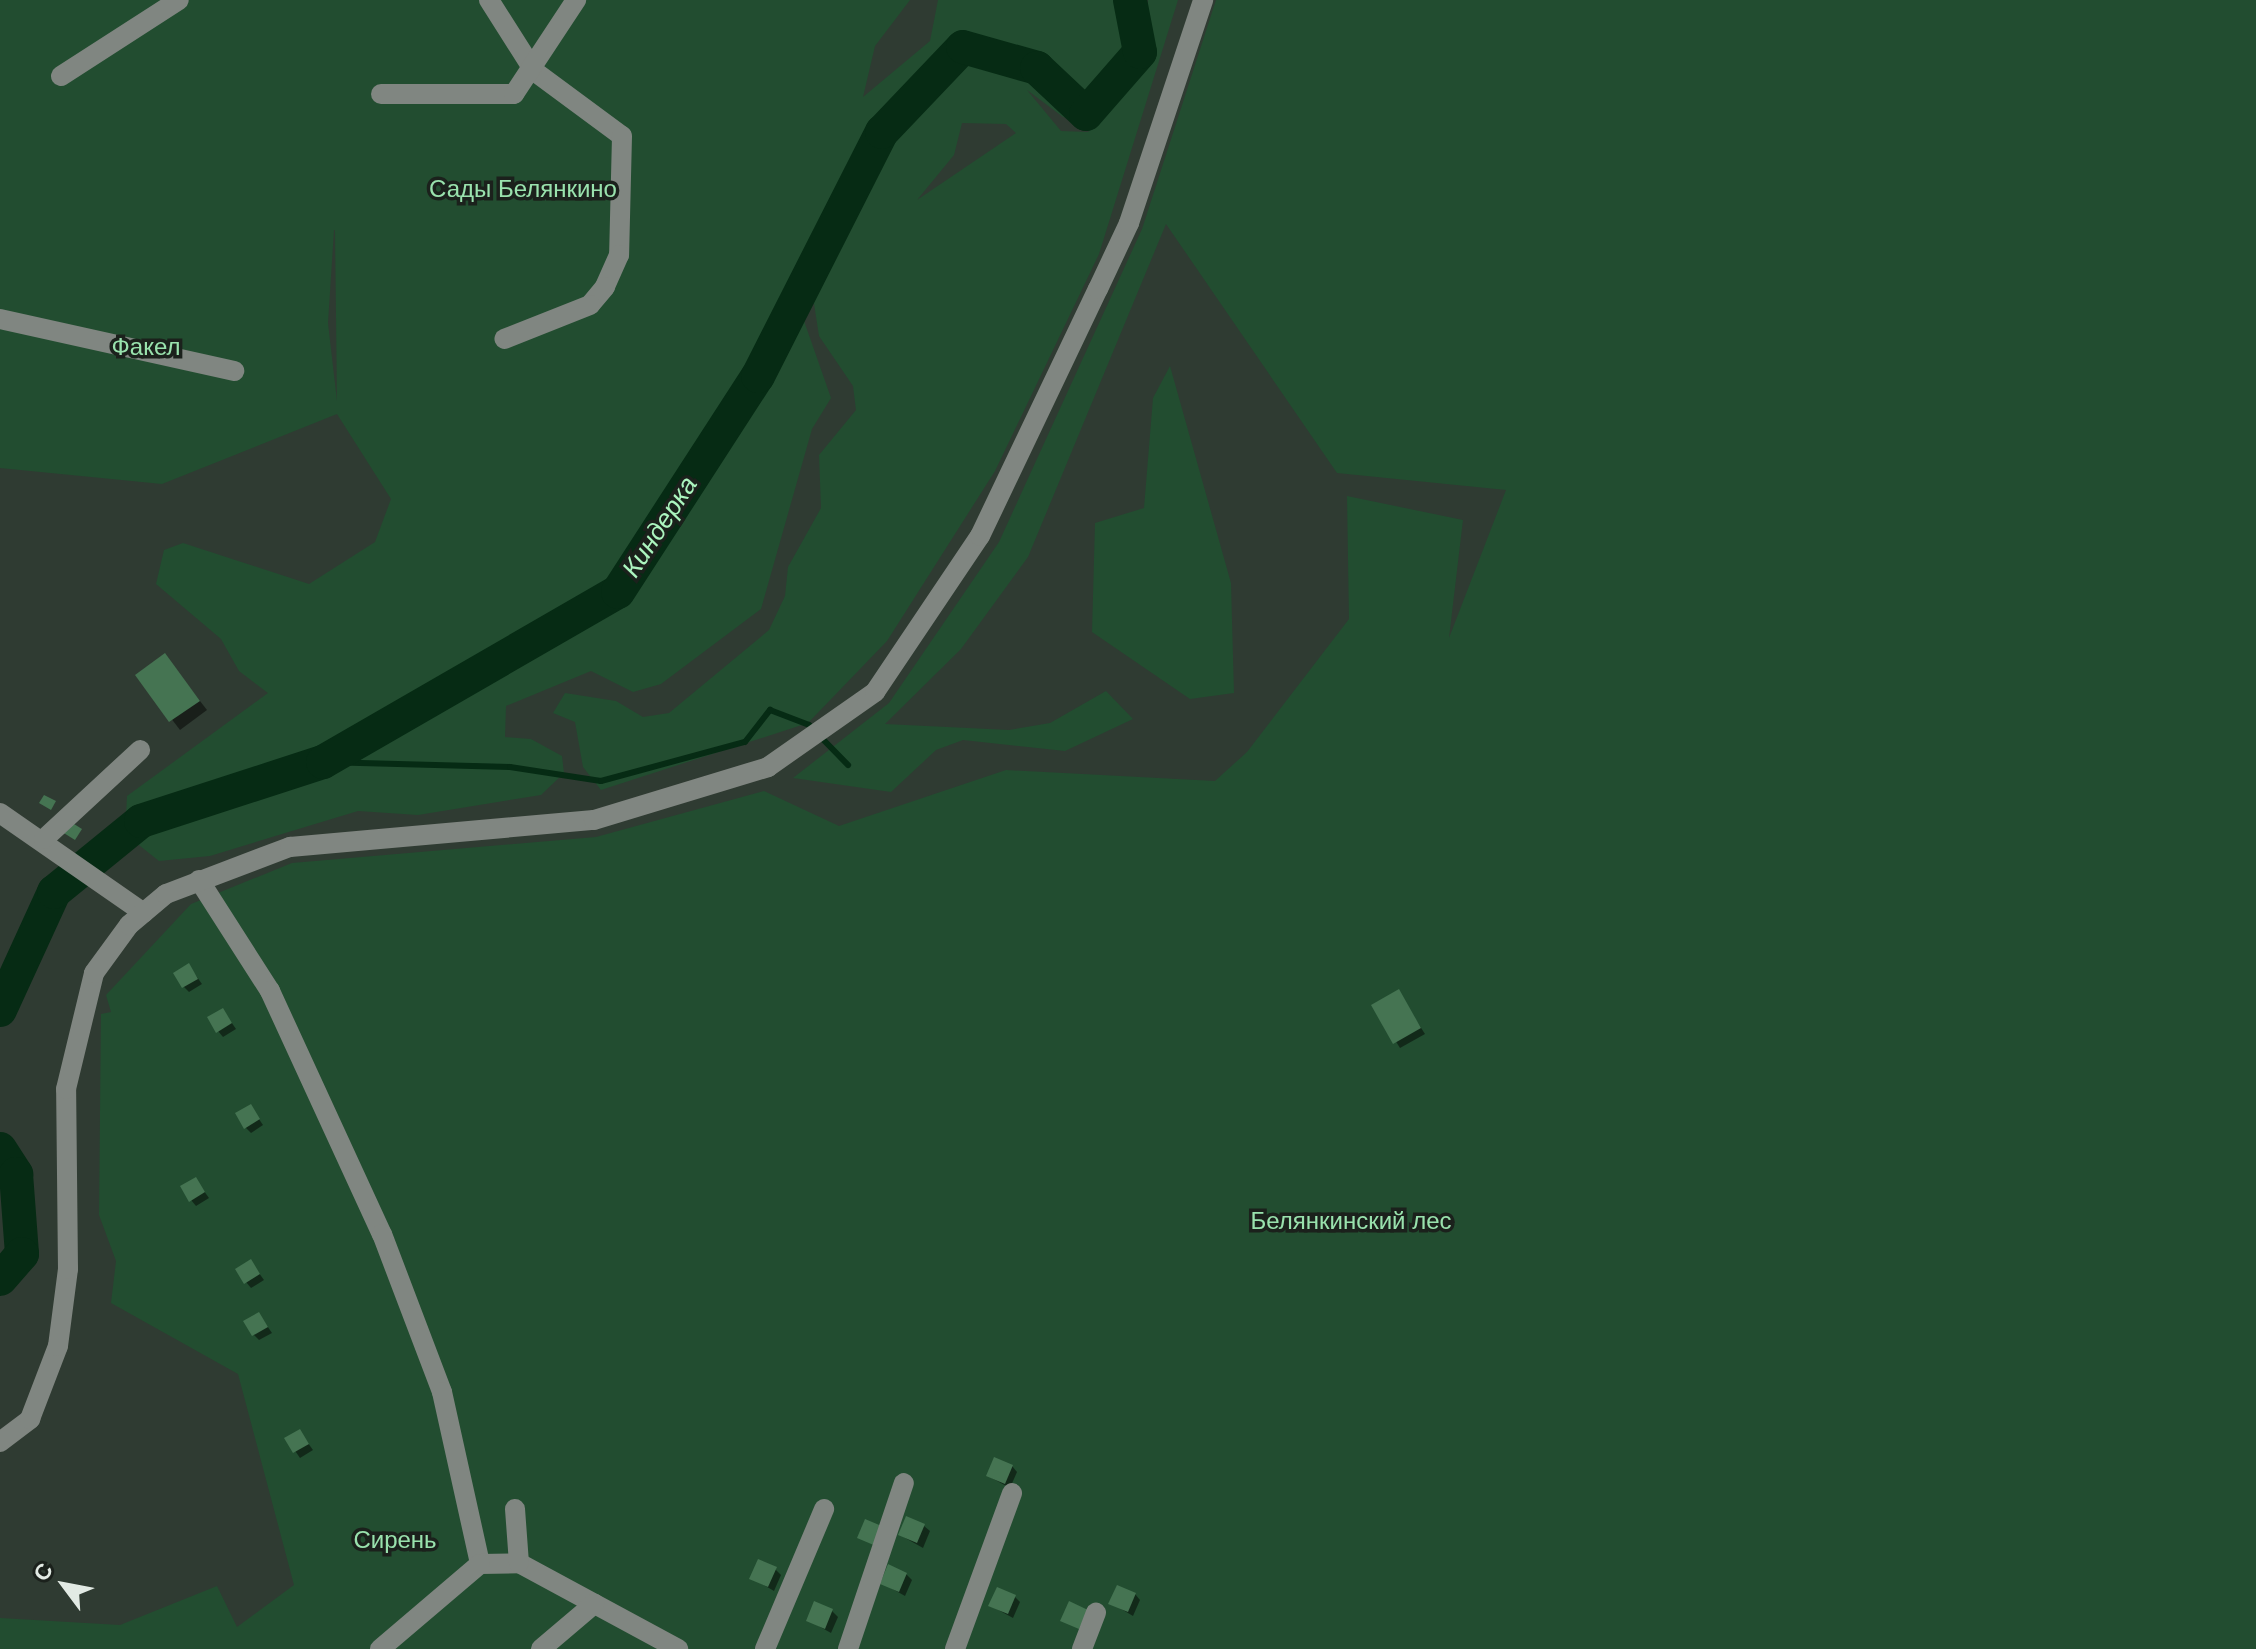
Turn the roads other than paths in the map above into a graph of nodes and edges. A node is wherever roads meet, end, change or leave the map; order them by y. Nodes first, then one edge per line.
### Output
1 (179, 0) edge
2 (489, 0) edge
3 (576, 0) edge
4 (1203, 0) edge
5 (534, 71) junction
6 (61, 76) dead end
7 (381, 94) dead end
8 (0, 319) edge
9 (504, 339) dead end
10 (234, 371) dead end
11 (140, 750) dead end
12 (0, 813) edge
13 (44, 839) junction
14 (199, 880) junction
15 (144, 913) junction
16 (0, 1442) edge
17 (904, 1483) dead end
18 (1012, 1493) dead end
19 (515, 1509) dead end
20 (824, 1509) dead end
21 (519, 1563) junction
22 (480, 1564) junction
23 (594, 1604) junction
24 (1096, 1613) dead end
25 (380, 1649) edge
26 (541, 1649) edge
27 (678, 1649) edge
28 (765, 1649) edge
29 (848, 1649) edge
30 (955, 1649) edge
31 (1082, 1649) edge

1 - 6 street
2 - 5 street
3 - 5 street
4 - 14 street
5 - 7 street
5 - 9 street
8 - 10 street
11 - 13 street
12 - 13 street
13 - 15 street
14 - 15 street
14 - 22 street
15 - 16 street
17 - 29 street
18 - 30 street
19 - 21 street
20 - 28 street
21 - 22 street
21 - 23 street
22 - 25 street
23 - 26 street
23 - 27 street
24 - 31 street

